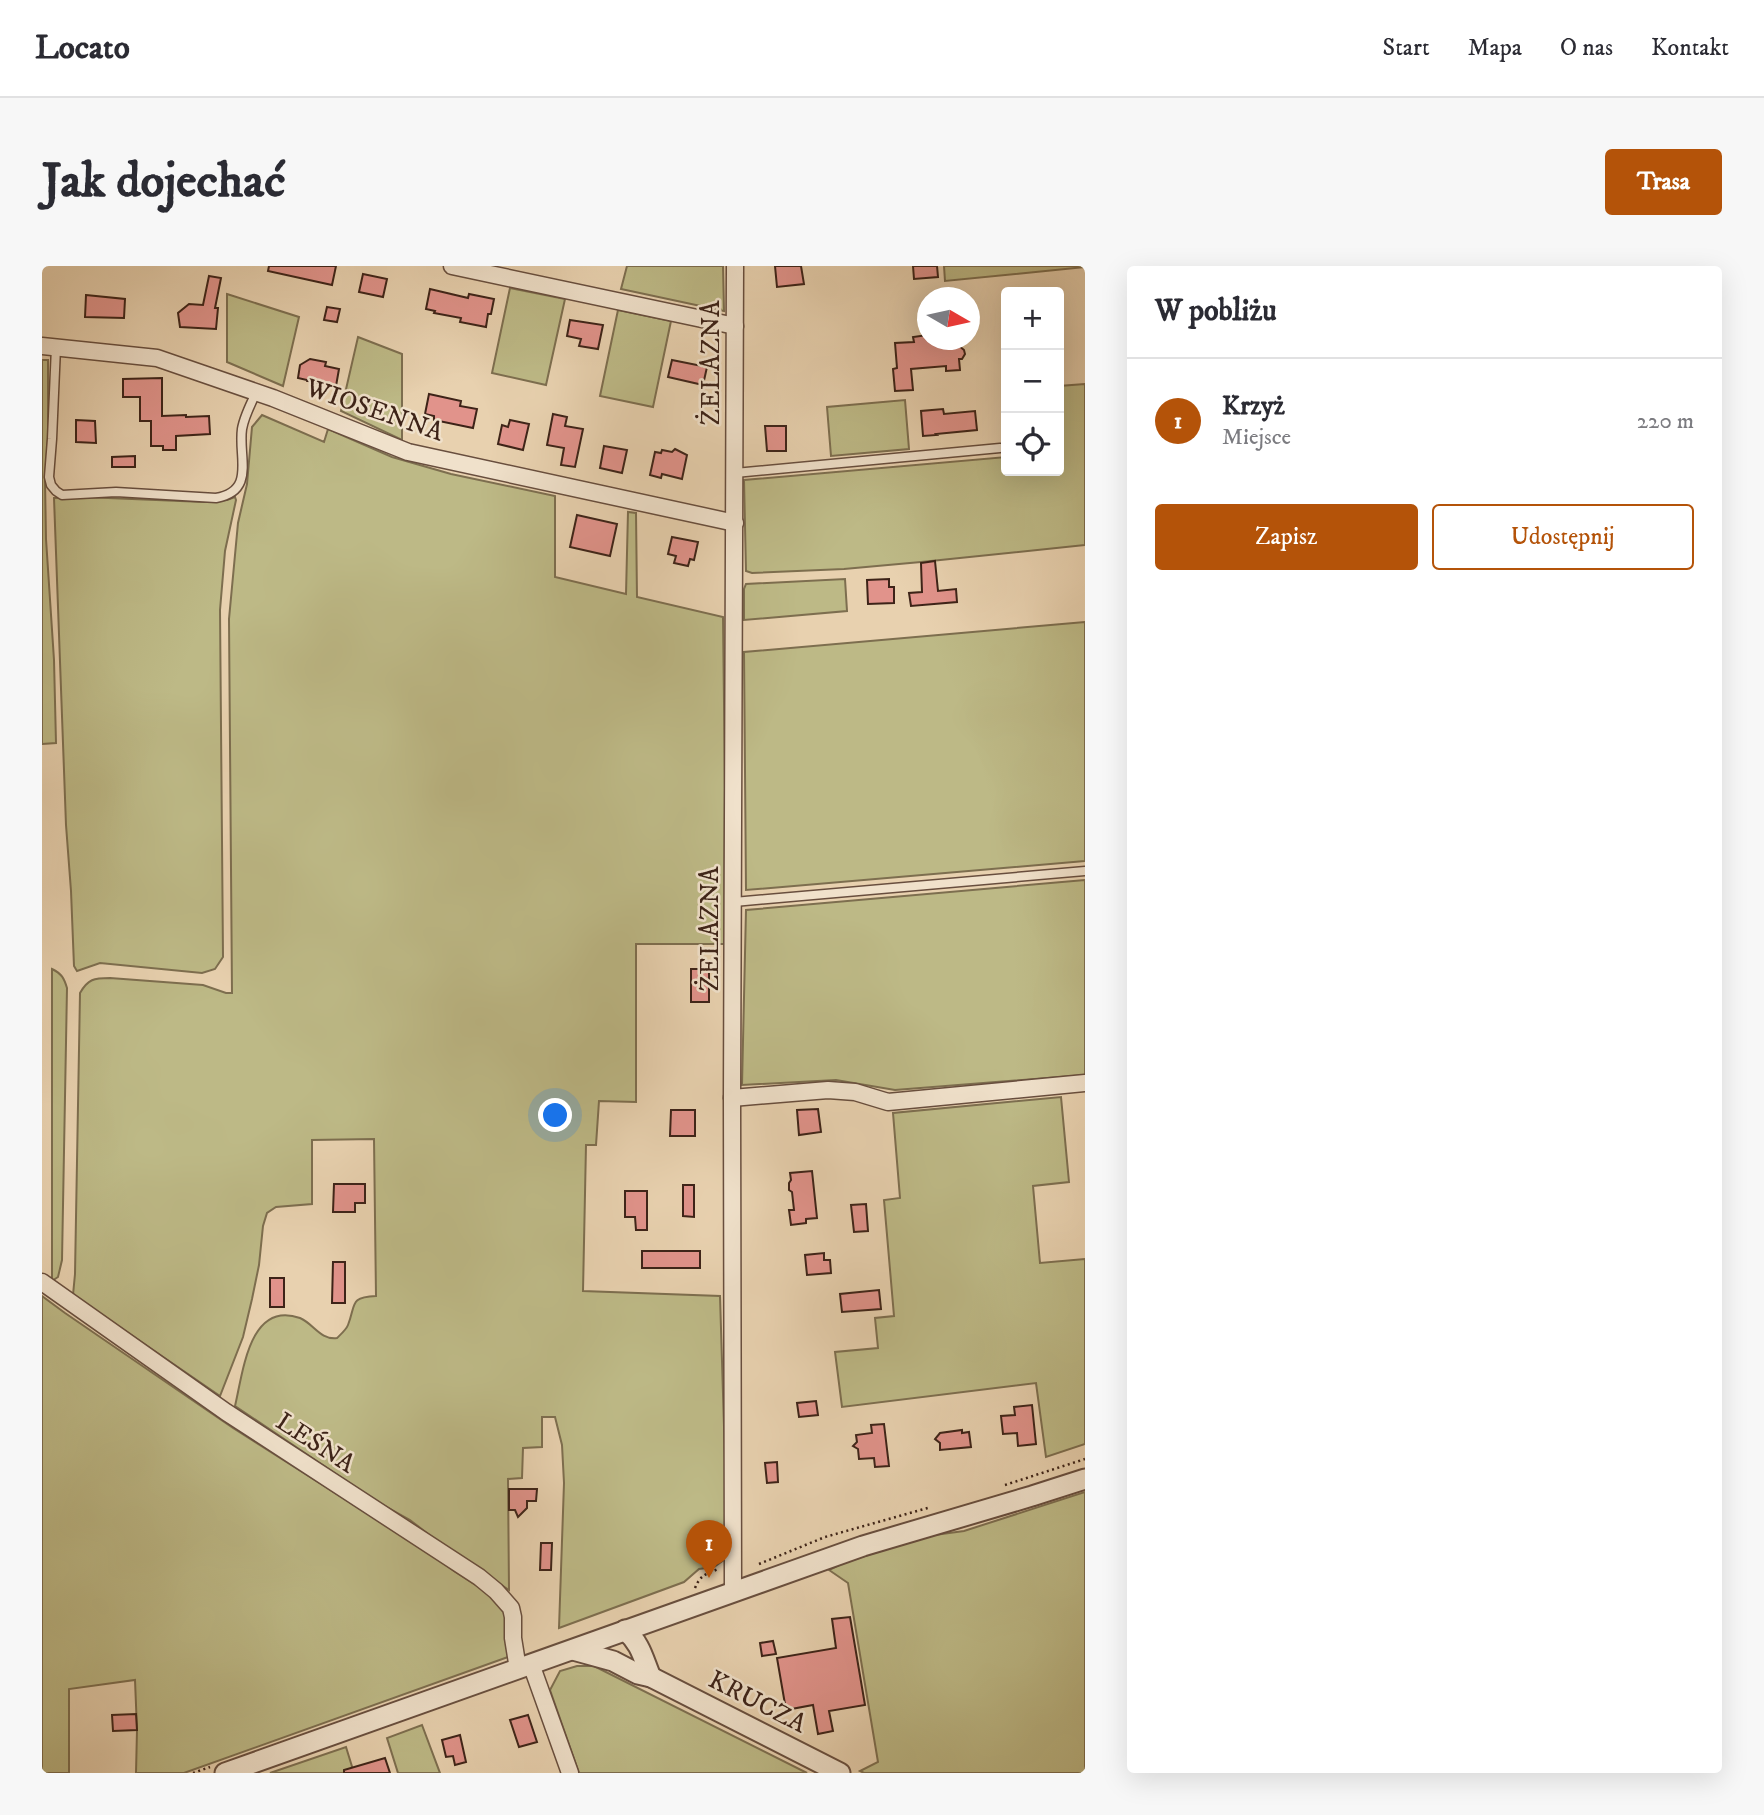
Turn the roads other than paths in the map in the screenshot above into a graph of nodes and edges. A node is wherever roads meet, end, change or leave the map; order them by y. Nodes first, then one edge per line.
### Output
1 (452, 266) edge
2 (735, 266) edge
3 (735, 326) junction
4 (49, 346) edge
5 (256, 393) junction
6 (1000, 448) dead end
7 (735, 473) junction
8 (734, 523) junction
9 (1085, 871) edge
10 (734, 902) junction
11 (1085, 1083) edge
12 (732, 1098) junction
13 (42, 1282) edge
14 (1085, 1479) edge
15 (733, 1593) junction
16 (625, 1630) junction
17 (573, 1650) junction
18 (524, 1666) junction
19 (630, 1669) junction
20 (651, 1677) junction
21 (225, 1773) edge
22 (570, 1773) edge
23 (840, 1773) edge

1 - 3 street
2 - 3 street, ŻELAZNA
3 - 7 street, ŻELAZNA
4 - 5 street, WIOSENNA
4 - 5 lane
5 - 8 street, WIOSENNA
6 - 7 lane
7 - 8 street, ŻELAZNA
8 - 10 street, ŻELAZNA
9 - 10 lane
10 - 12 street, ŻELAZNA
11 - 12 street
12 - 15 street, ŻELAZNA
13 - 18 street, LEŚNA
14 - 15 street
15 - 16 street
16 - 17 street
16 - 19 street
16 - 20 street
17 - 18 street
17 - 19 street, KRUCZA
18 - 21 street
18 - 22 street, LEŚNA
19 - 20 street, KRUCZA
20 - 23 street, KRUCZA

